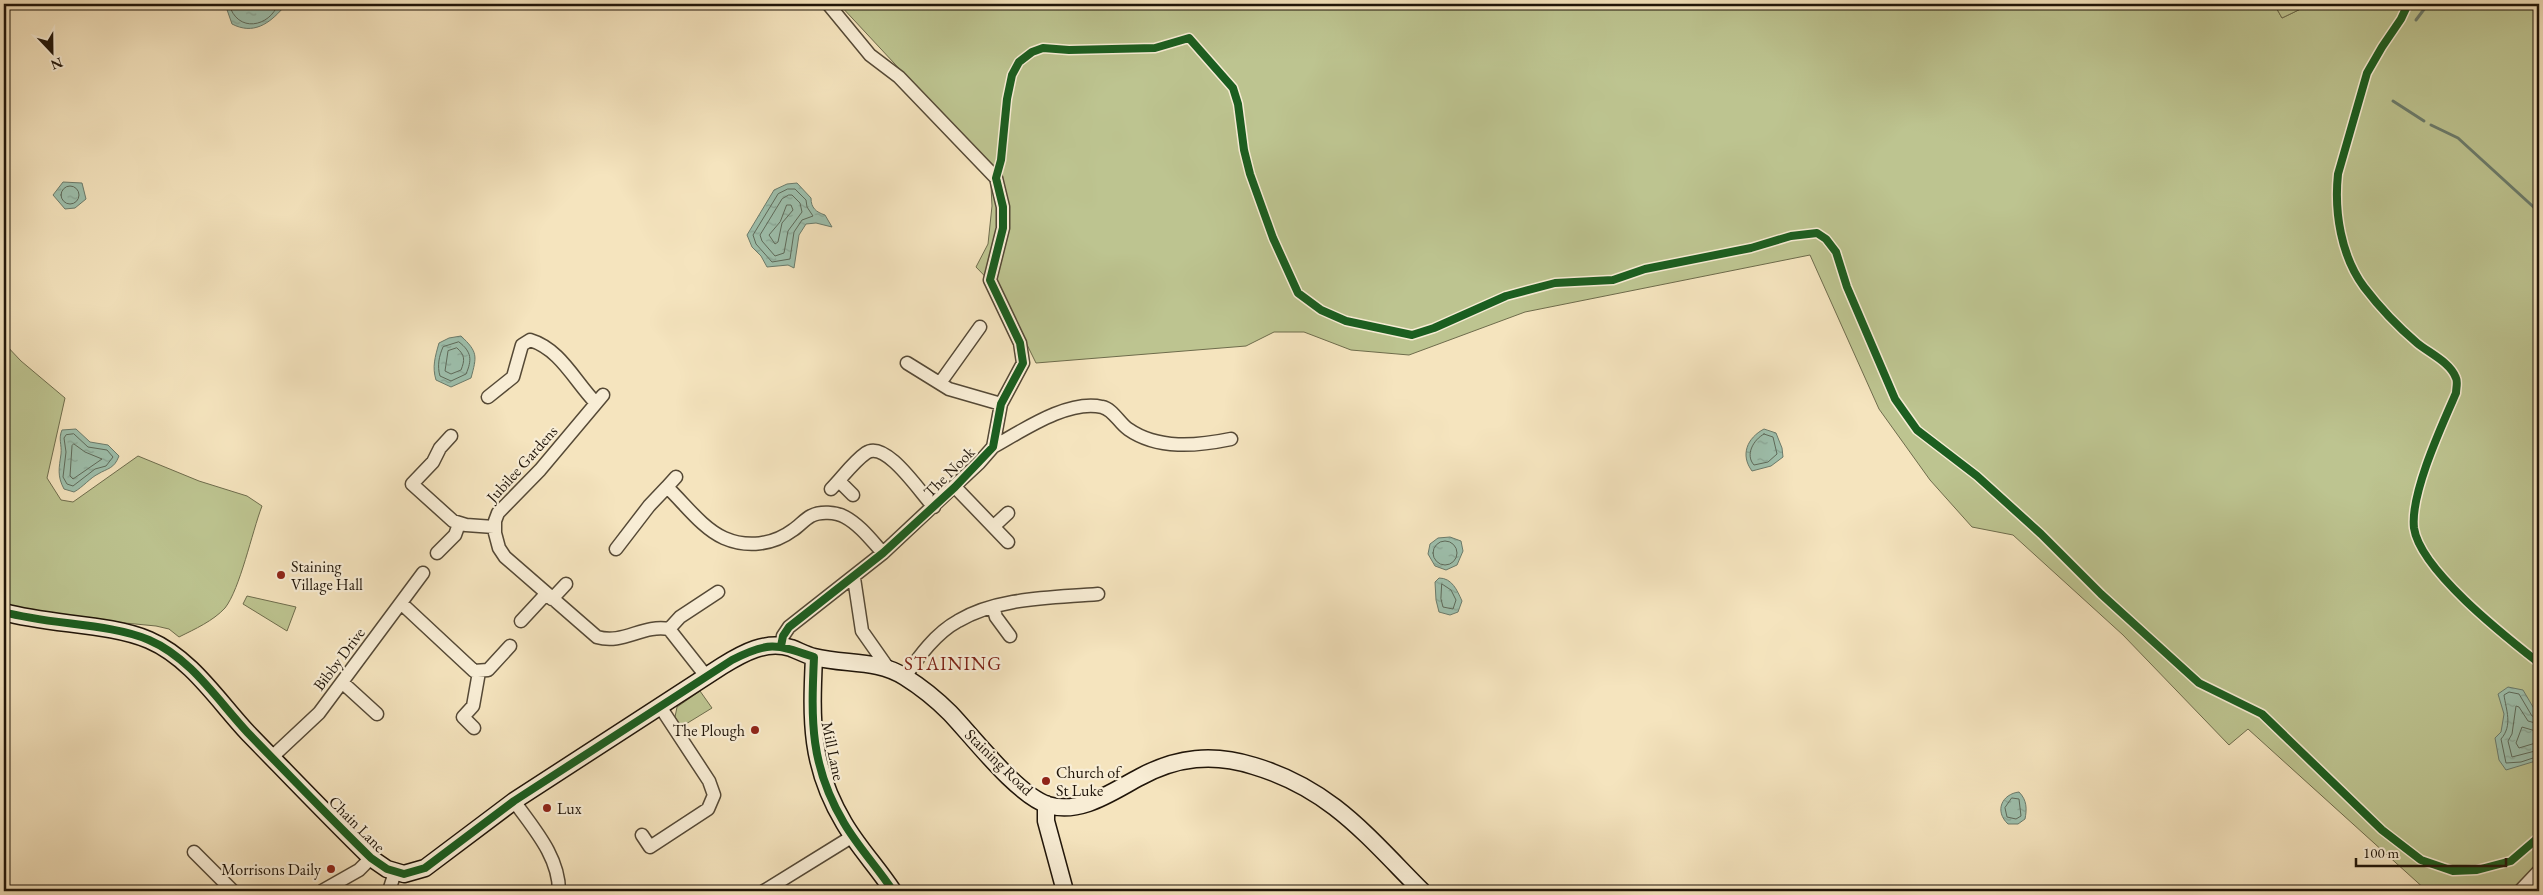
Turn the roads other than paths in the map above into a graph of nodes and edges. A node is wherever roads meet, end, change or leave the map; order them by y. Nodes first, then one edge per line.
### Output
1 (828, 4) edge
2 (980, 327) dead end
3 (907, 363) dead end
4 (940, 383) junction
5 (488, 397) dead end
6 (1001, 404) junction
7 (451, 436) dead end
8 (1231, 439) dead end
9 (993, 447) junction
10 (676, 477) dead end
11 (955, 486) junction
12 (667, 487) junction
13 (853, 495) dead end
14 (934, 507) junction
15 (1008, 513) dead end
16 (459, 524) junction
17 (994, 526) junction
18 (494, 527) junction
19 (1008, 542) dead end
20 (616, 549) dead end
21 (437, 553) dead end
22 (883, 553) junction
23 (423, 573) dead end
24 (854, 578) junction
25 (566, 584) dead end
26 (718, 592) dead end
27 (1098, 594) dead end
28 (549, 596) junction
29 (401, 603) junction
30 (993, 607) junction
31 (4, 612) edge
32 (521, 621) dead end
33 (669, 629) junction
34 (1010, 636) dead end
35 (510, 646) dead end
36 (781, 646) junction
37 (814, 657) junction
38 (888, 668) junction
39 (479, 672) junction
40 (706, 676) junction
41 (905, 677) junction
42 (343, 683) junction
43 (661, 708) junction
44 (377, 714) dead end
45 (474, 728) dead end
46 (272, 757) junction
47 (514, 800) junction
48 (1046, 804) junction
49 (642, 835) dead end
50 (853, 836) junction
51 (194, 852) dead end
52 (371, 858) junction
53 (2539, 871) edge
54 (395, 872) junction
55 (233, 891) edge
56 (322, 891) edge
57 (389, 891) edge
58 (559, 891) edge
59 (764, 891) edge
60 (893, 891) edge
61 (1065, 891) edge
62 (1422, 891) edge
63 (2520, 891) edge

1 - 6 street, The Nook
2 - 4 street
3 - 4 street
4 - 6 street
5 - 18 street, Jubilee Gardens
6 - 9 street, The Nook
7 - 16 street
8 - 9 street
9 - 11 street, The Nook
10 - 12 street
11 - 14 street, The Nook
11 - 17 street
12 - 20 street
12 - 22 street
13 - 14 street
14 - 22 street, The Nook
15 - 17 street
16 - 18 street
16 - 21 street
17 - 19 street
18 - 28 street, Jubilee Gardens
22 - 24 street, The Nook
23 - 29 street, Bibby Drive
24 - 36 street, The Nook
24 - 38 street
25 - 28 street
26 - 33 street
27 - 30 street
28 - 32 street
28 - 33 street, Jubilee Gardens
29 - 39 street
29 - 42 street, Bibby Drive
30 - 34 street
30 - 41 street
31 - 46 street, Chain Lane
33 - 40 street
35 - 39 street
36 - 37 street, Staining Road
36 - 40 street
37 - 38 street, Staining Road
37 - 50 street, Mill Lane
38 - 41 street, Staining Road
39 - 45 street
40 - 43 street
41 - 48 street, Staining Road
42 - 44 street
42 - 46 street, Bibby Drive
43 - 47 street
43 - 49 street
46 - 52 street, Chain Lane
47 - 54 street
47 - 58 street
48 - 61 street
48 - 62 street, Staining Road
50 - 59 street
50 - 60 street, Mill Lane
51 - 55 street
52 - 54 street, Chain Lane
52 - 56 street
53 - 63 street
54 - 57 street

